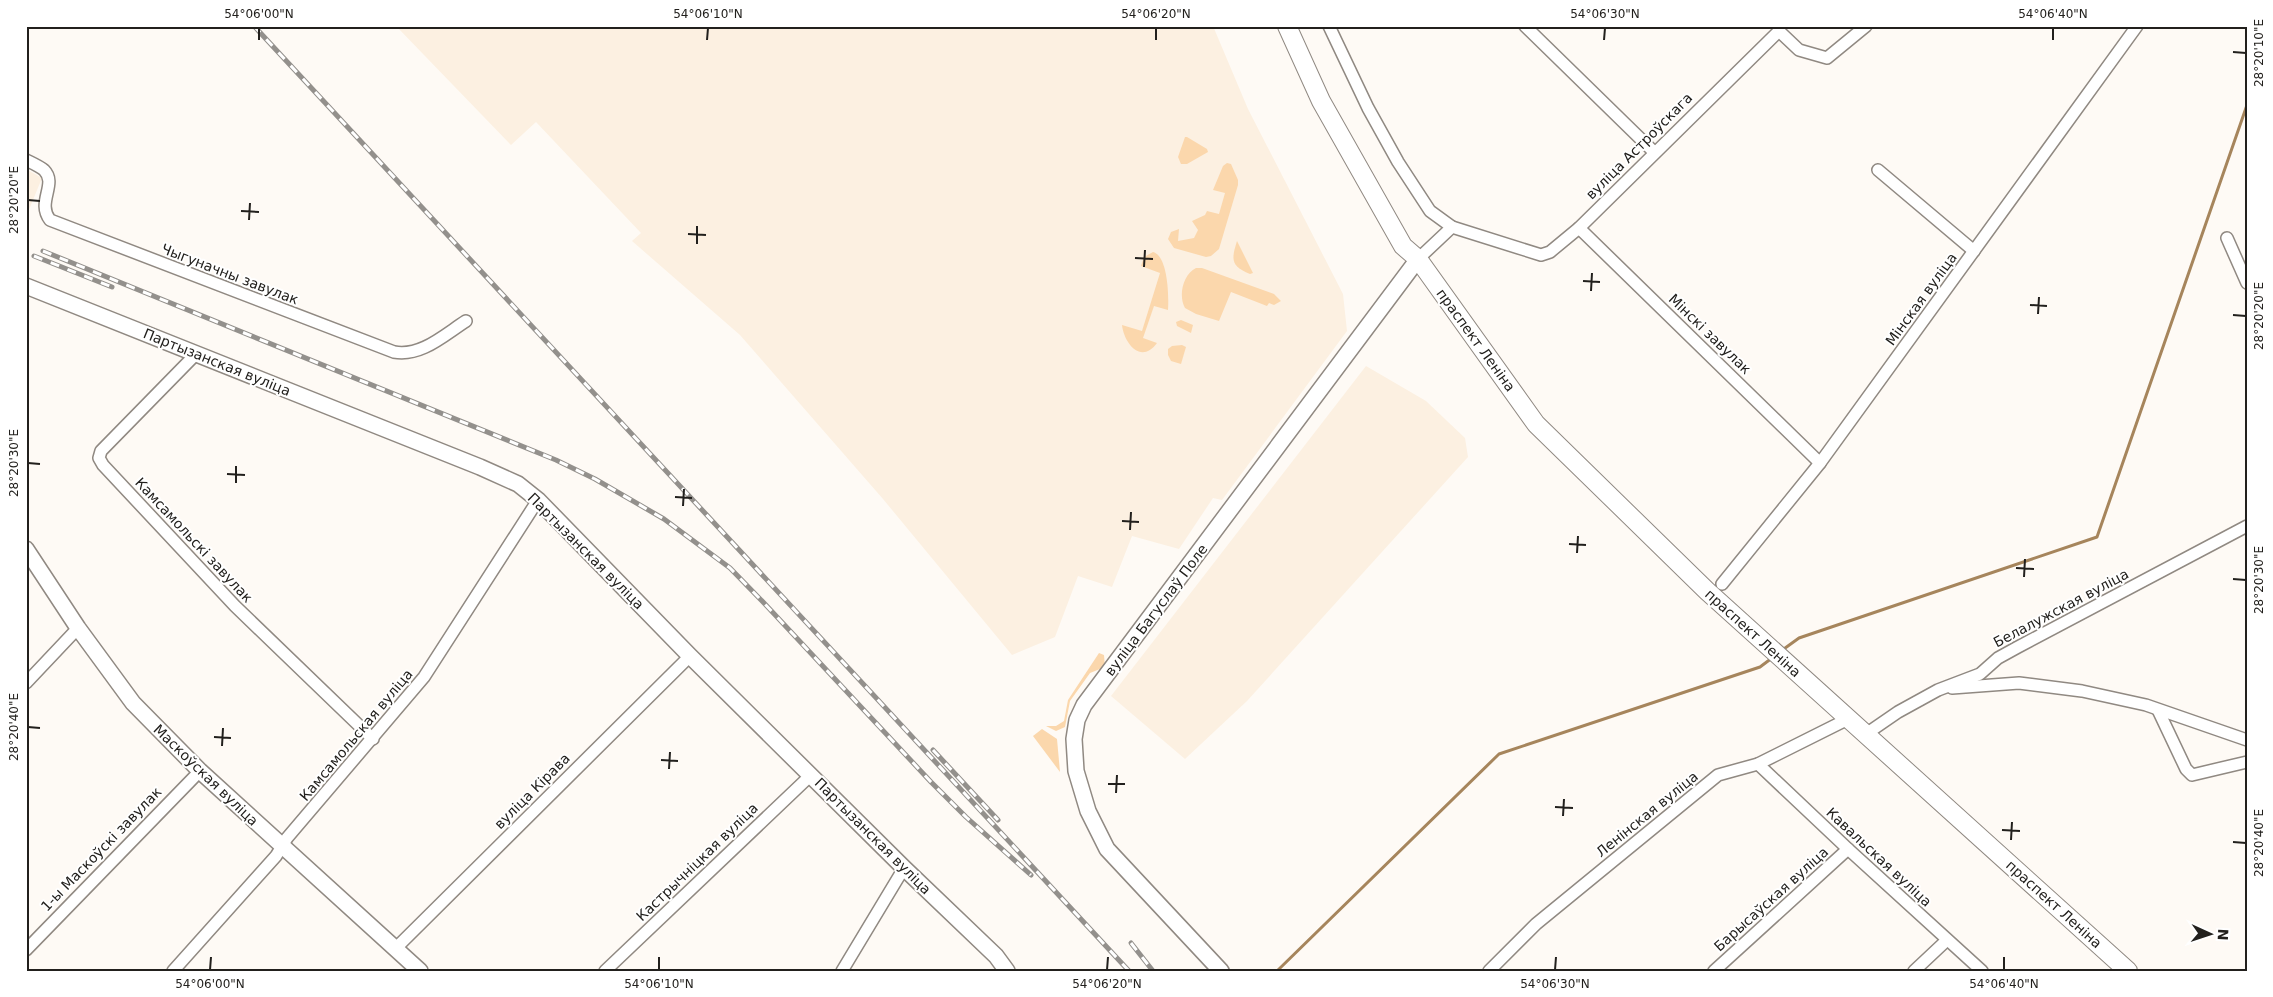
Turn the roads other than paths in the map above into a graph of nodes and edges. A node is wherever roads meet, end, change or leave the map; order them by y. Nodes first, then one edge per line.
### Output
1 (1288, 26) edge
2 (1298, 26) edge
3 (1329, 26) edge
4 (1525, 26) edge
5 (1866, 26) edge
6 (2137, 26) edge
7 (1781, 29) edge
8 (1654, 152) junction
9 (26, 160) edge
10 (1878, 170) dead end
11 (1452, 227) junction
12 (1579, 228) junction
13 (2227, 238) dead end
14 (1974, 251) junction
15 (1418, 259) junction
16 (2247, 283) edge
17 (26, 286) edge
18 (466, 321) dead end
19 (196, 354) junction
20 (1820, 463) junction
21 (538, 500) junction
22 (2247, 526) edge
23 (26, 549) edge
24 (1722, 584) dead end
25 (78, 628) junction
26 (690, 656) junction
27 (26, 683) edge
28 (1938, 690) junction
29 (2158, 710) junction
30 (1848, 719) junction
31 (1866, 734) junction
32 (373, 739) junction
33 (2247, 740) edge
34 (2247, 762) edge
35 (1758, 764) junction
36 (200, 771) junction
37 (810, 774) junction
38 (282, 846) junction
39 (1848, 849) junction
40 (904, 868) junction
41 (1947, 940) junction
42 (396, 948) junction
43 (26, 950) edge
44 (173, 971) edge
45 (420, 971) edge
46 (605, 971) edge
47 (842, 971) edge
48 (1006, 971) edge
49 (1221, 971) edge
50 (1489, 971) edge
51 (1714, 971) edge
52 (1914, 971) edge
53 (1982, 971) edge
54 (2128, 971) edge

1 - 15 main road, праспект Леніна
2 - 15 main road, праспект Леніна
3 - 11 street
4 - 8 street
5 - 7 street, вуліца Астроўскага
6 - 14 street, Мінская вуліца
7 - 8 street, вуліца Астроўскага
8 - 12 street, вуліца Астроўскага
9 - 18 street, Чыгуначны завулак
10 - 14 street
11 - 12 street, вуліца Астроўскага
11 - 15 street
12 - 20 street, Мінскі завулак
13 - 16 street
14 - 20 street, Мінская вуліца
15 - 30 main road, праспект Леніна
15 - 49 main road, вуліца Багуслаў Поле
17 - 19 main road, Партызанская вуліца
19 - 21 main road, Партызанская вуліца
19 - 32 street, Камсамольскі завулак
20 - 24 street, Мінская вуліца
21 - 26 main road, Партызанская вуліца
21 - 32 street, Камсамольская вуліца
22 - 28 street, Белалужская вуліца
23 - 25 main road, Маскоўская вуліца
25 - 27 street
25 - 36 main road, Маскоўская вуліца
26 - 37 main road, Партызанская вуліца
26 - 42 street, вуліца Кірава
28 - 29 street
28 - 31 street, Белалужская вуліца
29 - 33 street
29 - 34 street
30 - 31 main road, праспект Леніна
30 - 35 street, Ленінская вуліца
31 - 54 main road, праспект Леніна
32 - 38 street, Камсамольская вуліца
35 - 39 street, Кавальская вуліца
35 - 50 street, Ленінская вуліца
36 - 38 main road, Маскоўская вуліца
36 - 43 street, 1-ы Маскоўскі завулак
37 - 40 main road, Партызанская вуліца
37 - 46 street, Кастрычніцкая вуліца
38 - 42 main road, Маскоўская вуліца
38 - 44 street, Камсамольская вуліца
39 - 41 street, Кавальская вуліца
39 - 51 street, Барысаўская вуліца
40 - 47 street
40 - 48 main road, Партызанская вуліца
41 - 52 street
41 - 53 street, Кавальская вуліца
42 - 45 main road, Маскоўская вуліца

